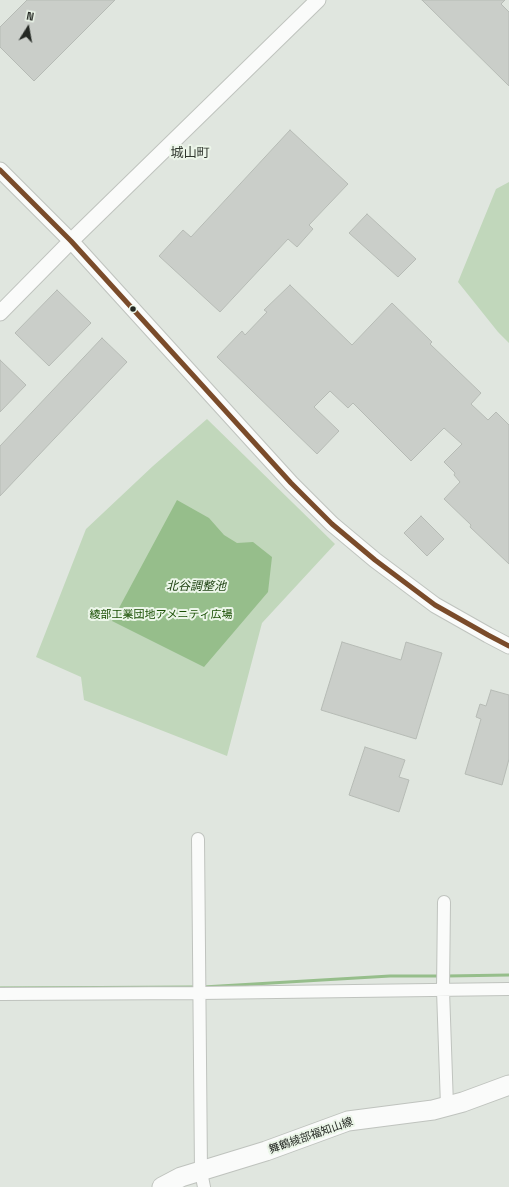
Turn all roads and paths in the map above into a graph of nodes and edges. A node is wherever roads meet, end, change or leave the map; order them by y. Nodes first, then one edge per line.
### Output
1 (318, 0) edge
2 (0, 170) edge
3 (71, 241) junction
4 (0, 313) edge
5 (509, 646) edge
6 (198, 839) dead end
7 (444, 902) dead end
8 (509, 989) edge
9 (443, 990) junction
10 (200, 993) junction
11 (0, 994) edge
12 (509, 1085) edge
13 (447, 1106) junction
14 (202, 1179) edge
15 (162, 1187) edge

1 - 3 street
2 - 3 street
3 - 4 street
3 - 5 street
6 - 10 street
7 - 9 street
8 - 9 street
9 - 10 street
9 - 13 street
10 - 11 street
10 - 14 street
12 - 13 main road, 舞鶴綾部福知山線
13 - 14 main road, 舞鶴綾部福知山線
14 - 15 main road, 舞鶴綾部福知山線

